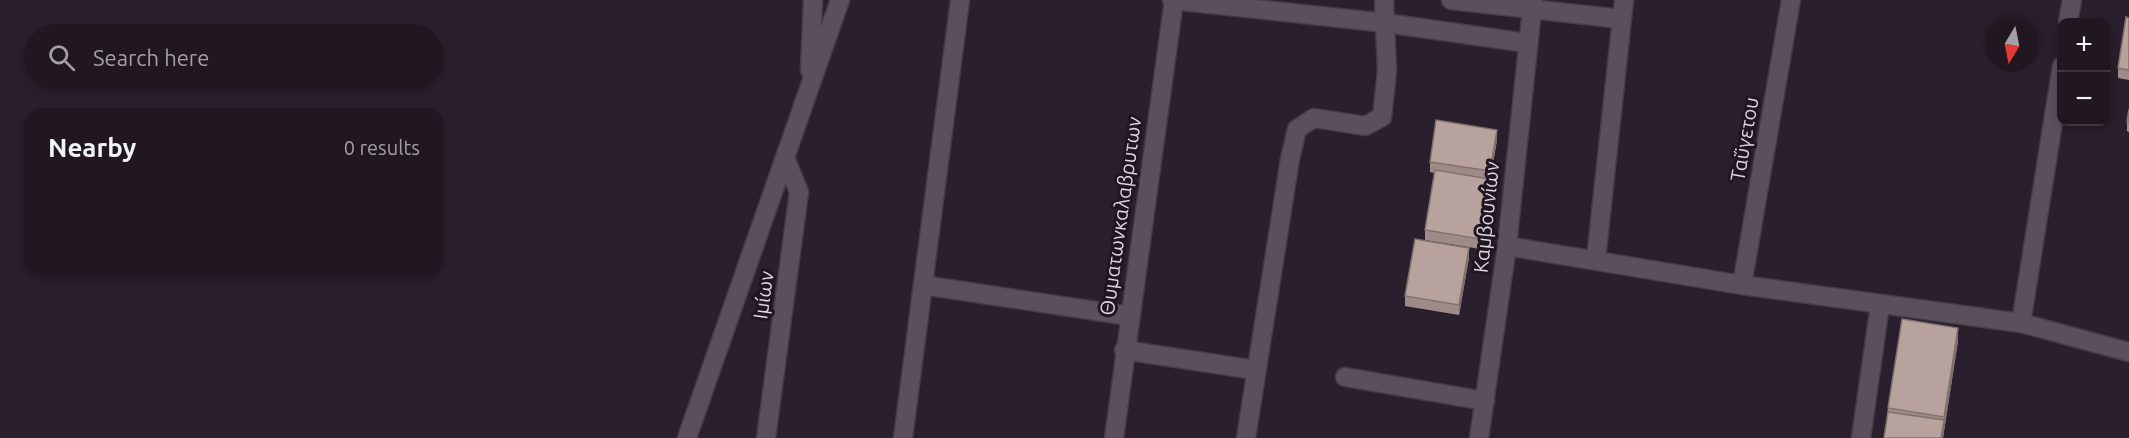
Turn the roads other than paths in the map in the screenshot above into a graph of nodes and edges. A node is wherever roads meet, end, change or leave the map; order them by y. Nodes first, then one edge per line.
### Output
1 (813, 0) edge
2 (840, 0) edge
3 (960, 0) edge
4 (1173, 0) edge
5 (1384, 0) edge
6 (1452, 0) edge
7 (1624, 0) edge
8 (1791, 0) edge
9 (2072, 0) edge
10 (1532, 5) edge
11 (2069, 18) edge
12 (1621, 19) junction
13 (1386, 23) junction
14 (1527, 43) junction
15 (2060, 72) edge
16 (810, 89) junction
17 (786, 160) junction
18 (1507, 246) junction
19 (1596, 259) junction
20 (923, 285) junction
21 (1742, 285) junction
22 (1880, 305) junction
23 (1129, 316) junction
24 (2021, 323) junction
25 (1124, 350) junction
26 (2129, 352) edge
27 (1255, 370) junction
28 (1345, 377) dead end
29 (1485, 401) junction
30 (907, 437) edge
31 (687, 438) edge
32 (766, 438) edge
33 (1114, 438) edge
34 (1246, 438) edge
35 (1479, 438) edge
36 (1861, 438) edge

1 - 16 street
2 - 16 street
3 - 20 street
4 - 13 street
4 - 23 street, Θυματωνκαλαβρυτων
5 - 13 street
6 - 10 street
7 - 12 street
8 - 21 street, Ταΰγετου
9 - 11 street
10 - 12 street
10 - 14 street, Καμβουνίων
12 - 19 street
13 - 14 street
13 - 27 street
14 - 18 street, Καμβουνίων
15 - 24 street
16 - 17 street
17 - 31 street
17 - 32 street, Ιμίων
18 - 19 street
18 - 29 street, Καμβουνίων
19 - 21 street
20 - 23 street
20 - 30 street
21 - 22 street
22 - 24 street
22 - 36 street
23 - 25 street, Θυματωνκαλαβρυτων
24 - 26 street
25 - 27 street
25 - 33 street, Θυματωνκαλαβρυτων
27 - 34 street
28 - 29 street
29 - 35 street, Καμβουνίων

